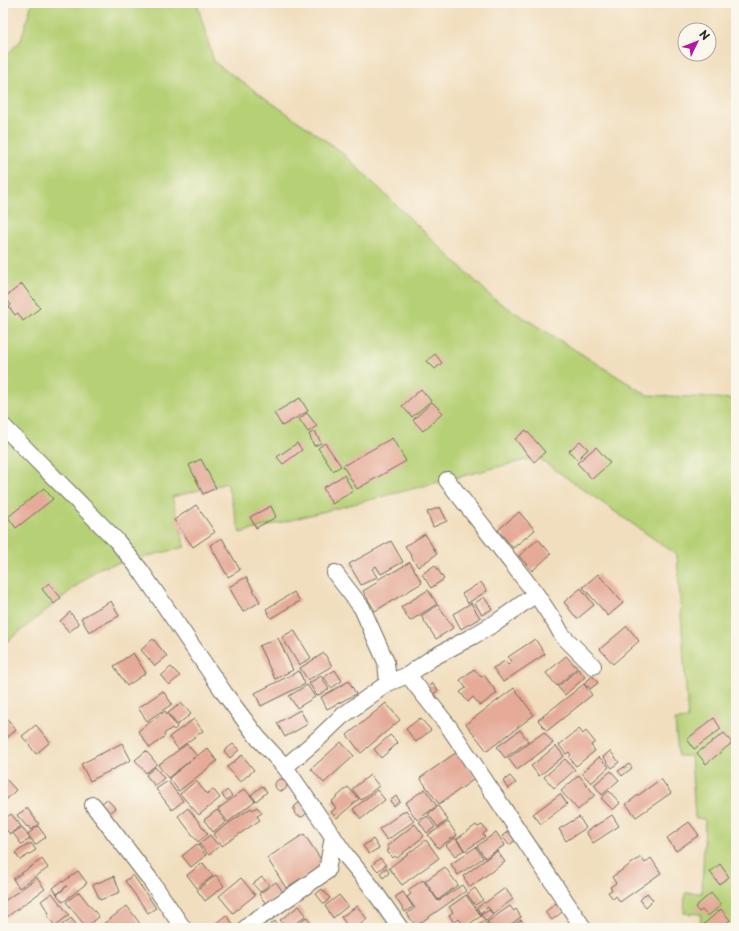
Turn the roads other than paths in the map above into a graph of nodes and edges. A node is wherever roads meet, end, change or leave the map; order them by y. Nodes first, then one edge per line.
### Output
1 (3, 426) edge
2 (447, 480) dead end
3 (336, 573) dead end
4 (536, 594) junction
5 (593, 666) dead end
6 (408, 676) junction
7 (388, 684) junction
8 (285, 767) junction
9 (94, 805) dead end
10 (333, 836) junction
11 (357, 868) junction
12 (327, 871) junction
13 (582, 926) dead end
14 (183, 928) edge
15 (246, 928) edge
16 (400, 928) edge

1 - 8 street
2 - 4 street
3 - 7 street
4 - 5 street
4 - 6 street
6 - 7 street
6 - 13 street
7 - 8 street
8 - 10 street
9 - 14 street
10 - 11 street
10 - 12 street
11 - 12 street
11 - 16 street
12 - 15 street

